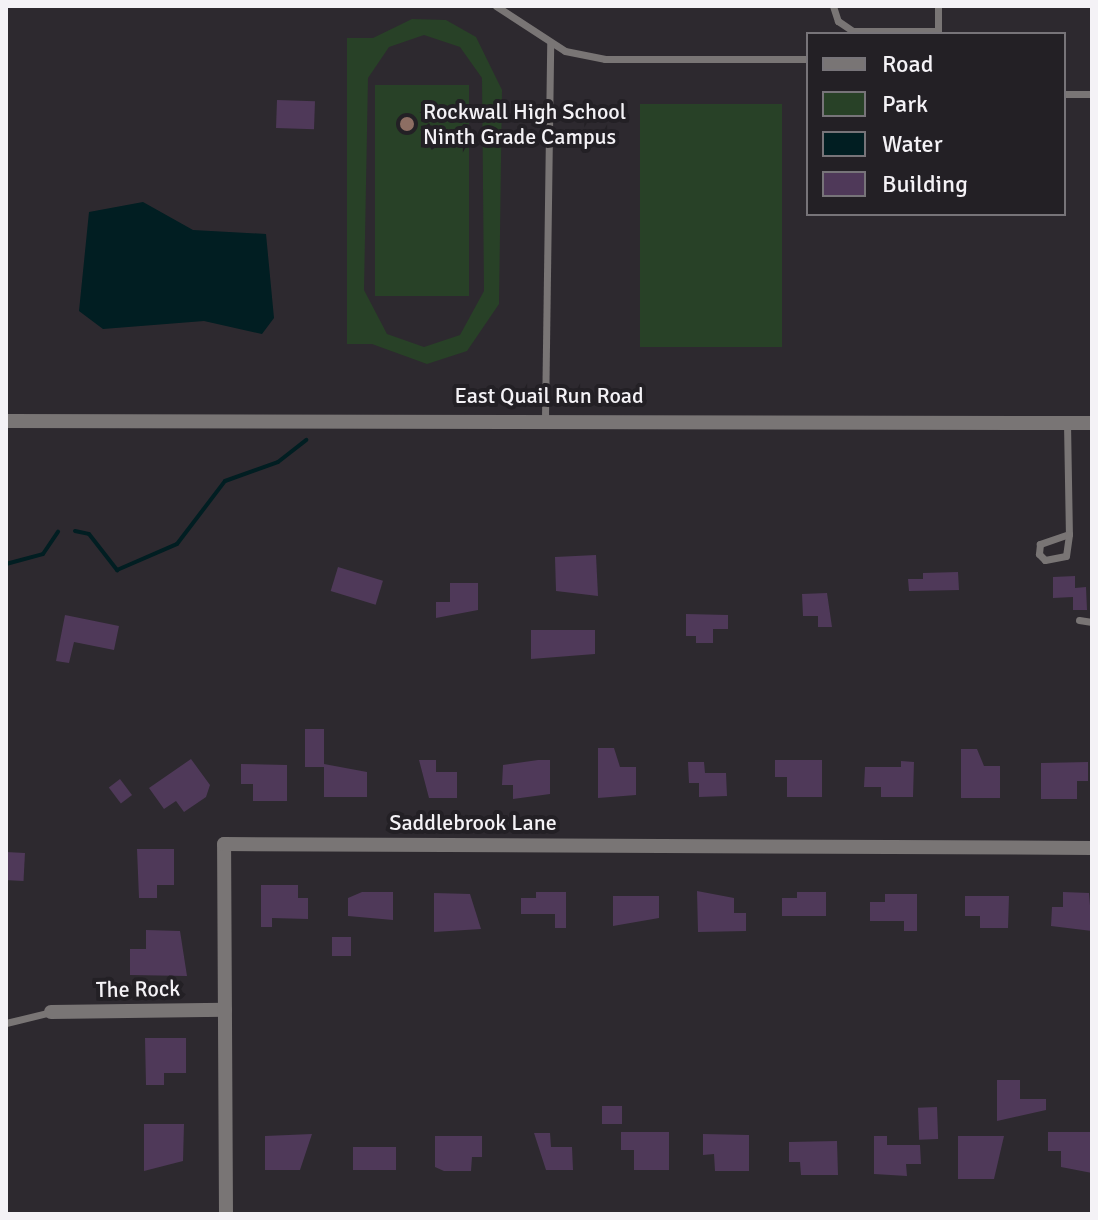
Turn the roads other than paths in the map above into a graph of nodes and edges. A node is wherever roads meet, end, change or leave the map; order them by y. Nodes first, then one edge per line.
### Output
1 (496, 6) edge
2 (833, 6) edge
3 (938, 6) edge
4 (896, 32) edge
5 (938, 32) edge
6 (550, 43) junction
7 (806, 59) edge
8 (1066, 94) edge
9 (1092, 94) edge
10 (545, 418) junction
11 (6, 421) edge
12 (1067, 423) junction
13 (1092, 423) edge
14 (1069, 534) junction
15 (1079, 620) dead end
16 (1092, 622) edge
17 (1092, 848) edge
18 (225, 1010) junction
19 (51, 1012) joint
20 (6, 1023) edge
21 (226, 1214) edge

1 - 6 lane
2 - 4 lane
3 - 5 lane
6 - 7 lane
6 - 10 lane
8 - 9 lane
10 - 11 street, East Quail Run Road
10 - 12 street, East Quail Run Road
12 - 13 street, East Quail Run Road
12 - 14 lane
14 - 14 lane
15 - 16 lane
17 - 18 street, Saddlebrook Lane
18 - 19 street, The Rock
18 - 21 street, Saddlebrook Lane
19 - 20 lane

